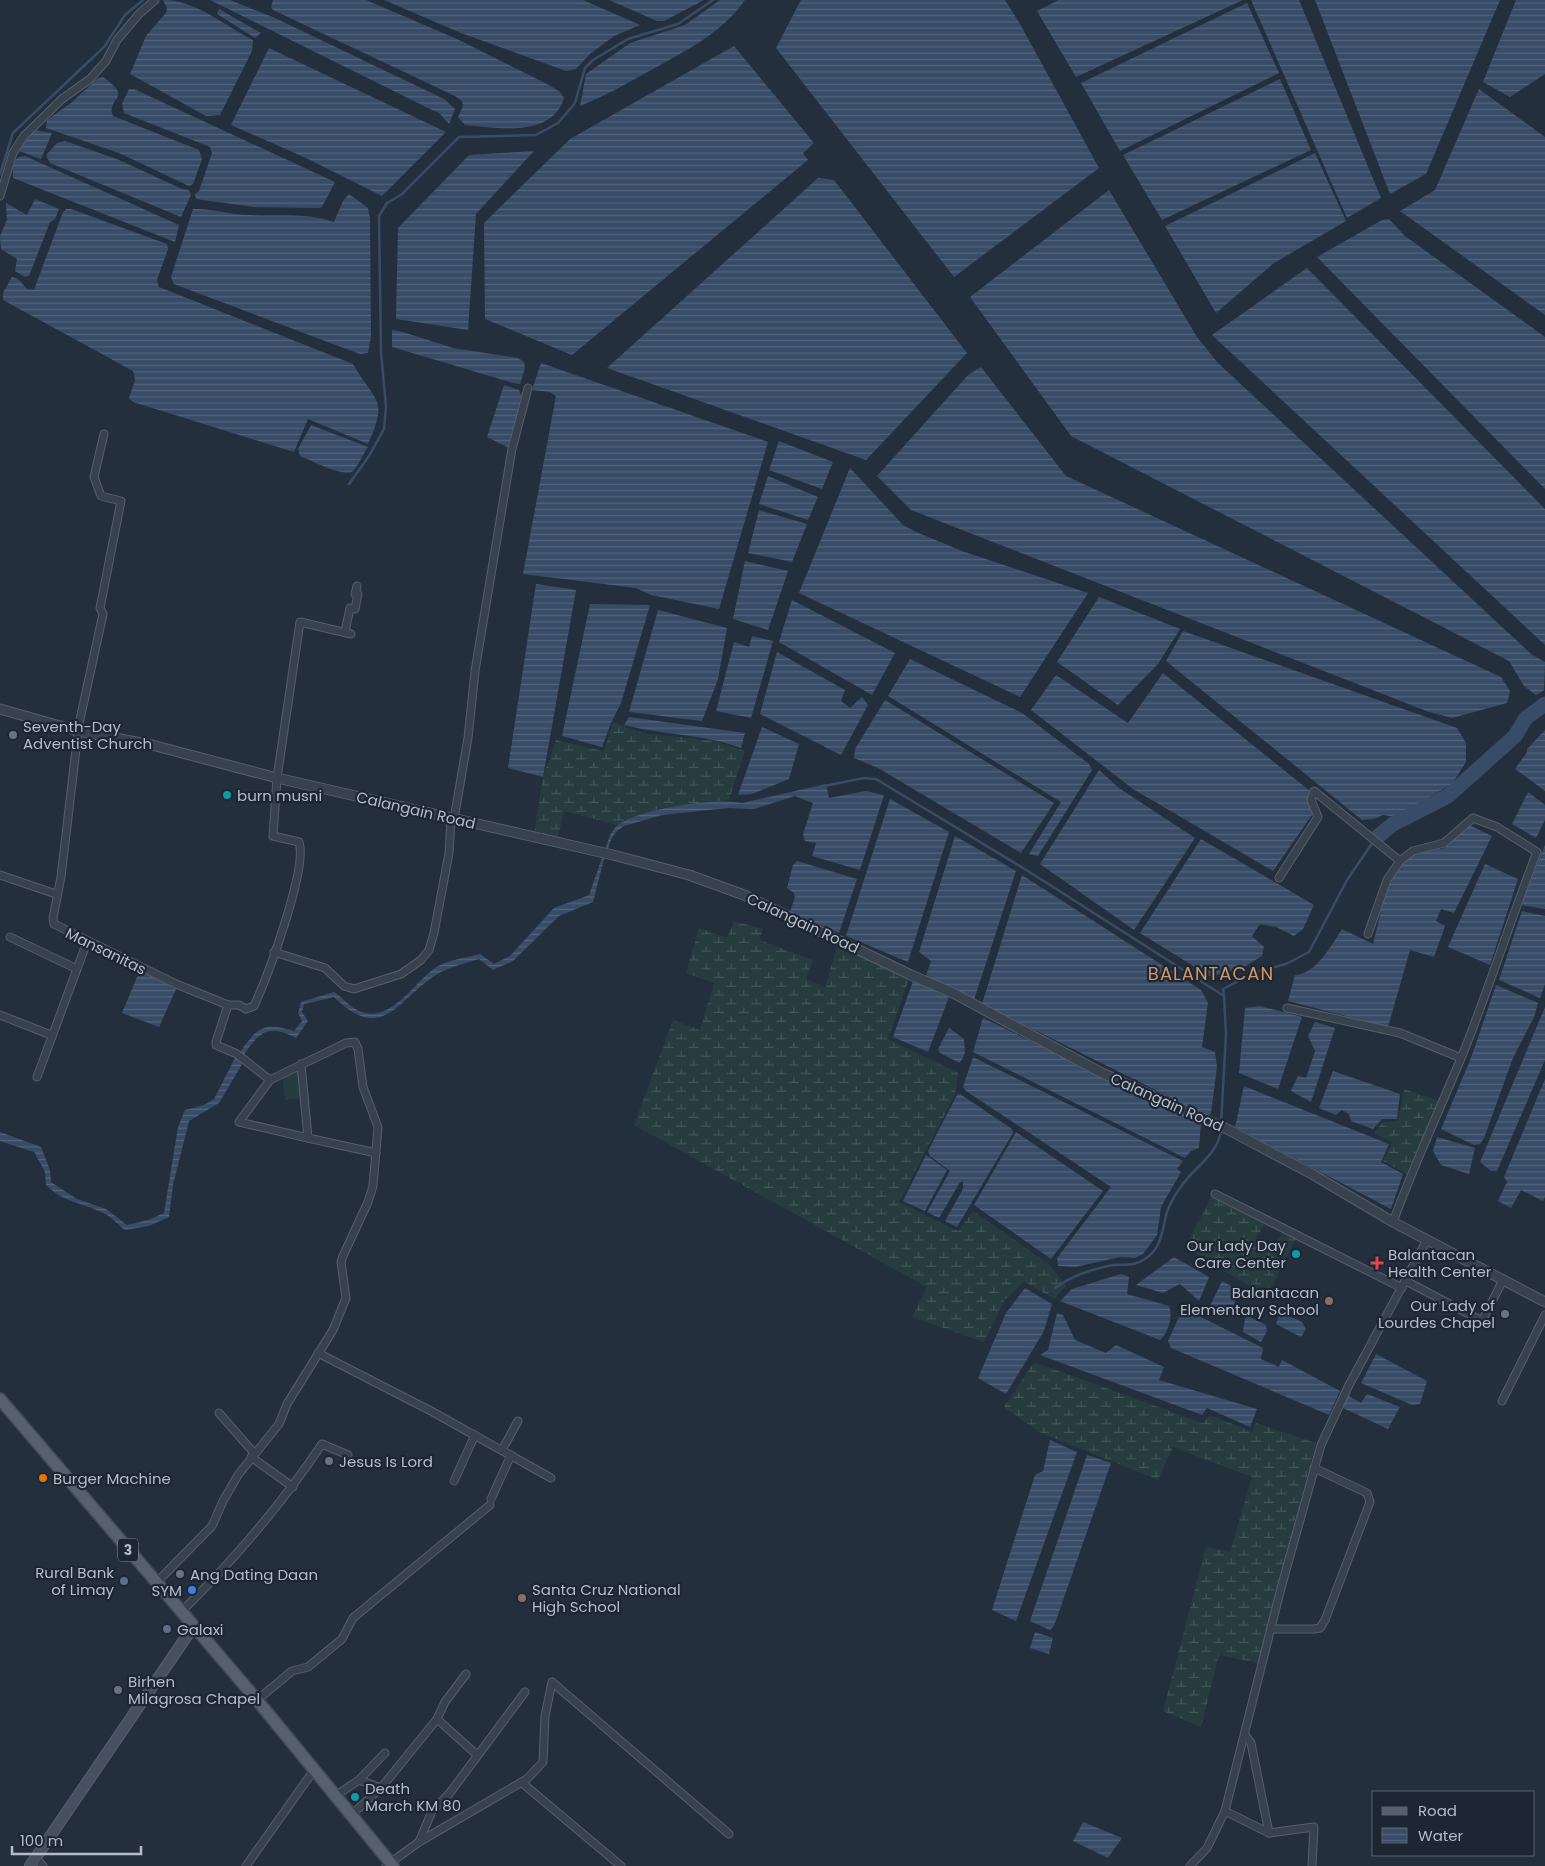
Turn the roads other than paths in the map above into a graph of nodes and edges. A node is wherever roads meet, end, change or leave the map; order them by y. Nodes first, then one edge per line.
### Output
1 (155, 0) edge
2 (0, 196) edge
3 (528, 388) dead end
4 (104, 434) dead end
5 (357, 586) dead end
6 (0, 709) edge
7 (78, 731) junction
8 (277, 778) junction
9 (453, 819) junction
10 (1400, 861) junction
11 (0, 876) edge
12 (1279, 878) dead end
13 (56, 894) junction
14 (1368, 934) dead end
15 (10, 937) dead end
16 (87, 942) junction
17 (274, 952) junction
18 (77, 969) junction
19 (228, 1005) junction
20 (1287, 1008) dead end
21 (0, 1015) edge
22 (51, 1035) junction
23 (1461, 1058) junction
24 (301, 1064) junction
25 (37, 1077) dead end
26 (270, 1080) junction
27 (308, 1138) junction
28 (376, 1153) junction
29 (1215, 1194) dead end
30 (1393, 1222) junction
31 (1427, 1240) junction
32 (1503, 1280) junction
33 (1404, 1284) junction
34 (1545, 1302) edge
35 (1545, 1315) edge
36 (318, 1353) junction
37 (0, 1399) edge
38 (1502, 1401) dead end
39 (220, 1413) dead end
40 (518, 1421) dead end
41 (475, 1435) junction
42 (502, 1450) junction
43 (252, 1455) junction
44 (348, 1455) dead end
45 (511, 1455) junction
46 (1314, 1468) junction
47 (551, 1478) dead end
48 (454, 1481) dead end
49 (293, 1488) junction
50 (156, 1583) junction
51 (181, 1612) junction
52 (193, 1627) junction
53 (1271, 1629) junction
54 (466, 1674) dead end
55 (525, 1692) dead end
56 (257, 1700) junction
57 (438, 1719) junction
58 (1245, 1735) junction
59 (385, 1753) dead end
60 (477, 1755) junction
61 (314, 1770) junction
62 (359, 1780) junction
63 (521, 1782) junction
64 (381, 1788) junction
65 (335, 1796) junction
66 (1225, 1811) junction
67 (351, 1815) junction
68 (1269, 1833) junction
69 (730, 1834) dead end
70 (419, 1842) junction
71 (32, 1862) edge
72 (390, 1865) edge
73 (43, 1866) edge
74 (246, 1866) edge
75 (620, 1866) edge
76 (1190, 1866) edge
77 (1312, 1866) edge

1 - 2 street
3 - 9 street
4 - 7 street, Mansanitas
5 - 8 street
6 - 7 street, Calangain Road
7 - 8 street, Calangain Road
7 - 13 street, Mansanitas
8 - 9 street, Calangain Road
8 - 17 street
9 - 17 street
9 - 30 street, Calangain Road
10 - 12 street
10 - 14 street
10 - 23 street
11 - 13 street
13 - 16 street, Mansanitas
15 - 18 street
16 - 18 street
16 - 19 street, Mansanitas
17 - 19 street, Mansanitas
18 - 22 street
19 - 26 street
20 - 23 street
21 - 22 street
22 - 25 street
23 - 30 street
24 - 26 street
24 - 27 street
24 - 28 street
26 - 27 street
27 - 28 street
28 - 36 street
29 - 33 street
30 - 31 street, Calangain Road
31 - 32 street, Calangain Road
31 - 33 street
32 - 33 street
32 - 34 street, Calangain Road
33 - 46 street
35 - 38 street
36 - 41 street
36 - 43 street
37 - 50 main road, 3
39 - 43 street
40 - 42 street
41 - 42 street
41 - 48 street
42 - 45 street
43 - 49 street
43 - 50 street
44 - 49 street
45 - 47 street
45 - 56 street
46 - 53 street
46 - 53 street
49 - 51 street
50 - 51 main road, 3
51 - 52 main road, 3
52 - 56 main road, 3
52 - 71 main road
53 - 58 street
54 - 57 street
55 - 60 street
56 - 61 main road, 3
57 - 60 street
57 - 64 street
58 - 66 street
58 - 68 street
59 - 62 street
60 - 70 street
61 - 65 main road, 3
61 - 74 street
62 - 64 street
62 - 65 street
63 - 69 street
63 - 70 street
63 - 75 street
64 - 67 street
65 - 67 main road, 3
66 - 68 street
66 - 76 street
67 - 72 main road, 3
68 - 77 street
70 - 72 street
71 - 73 street

